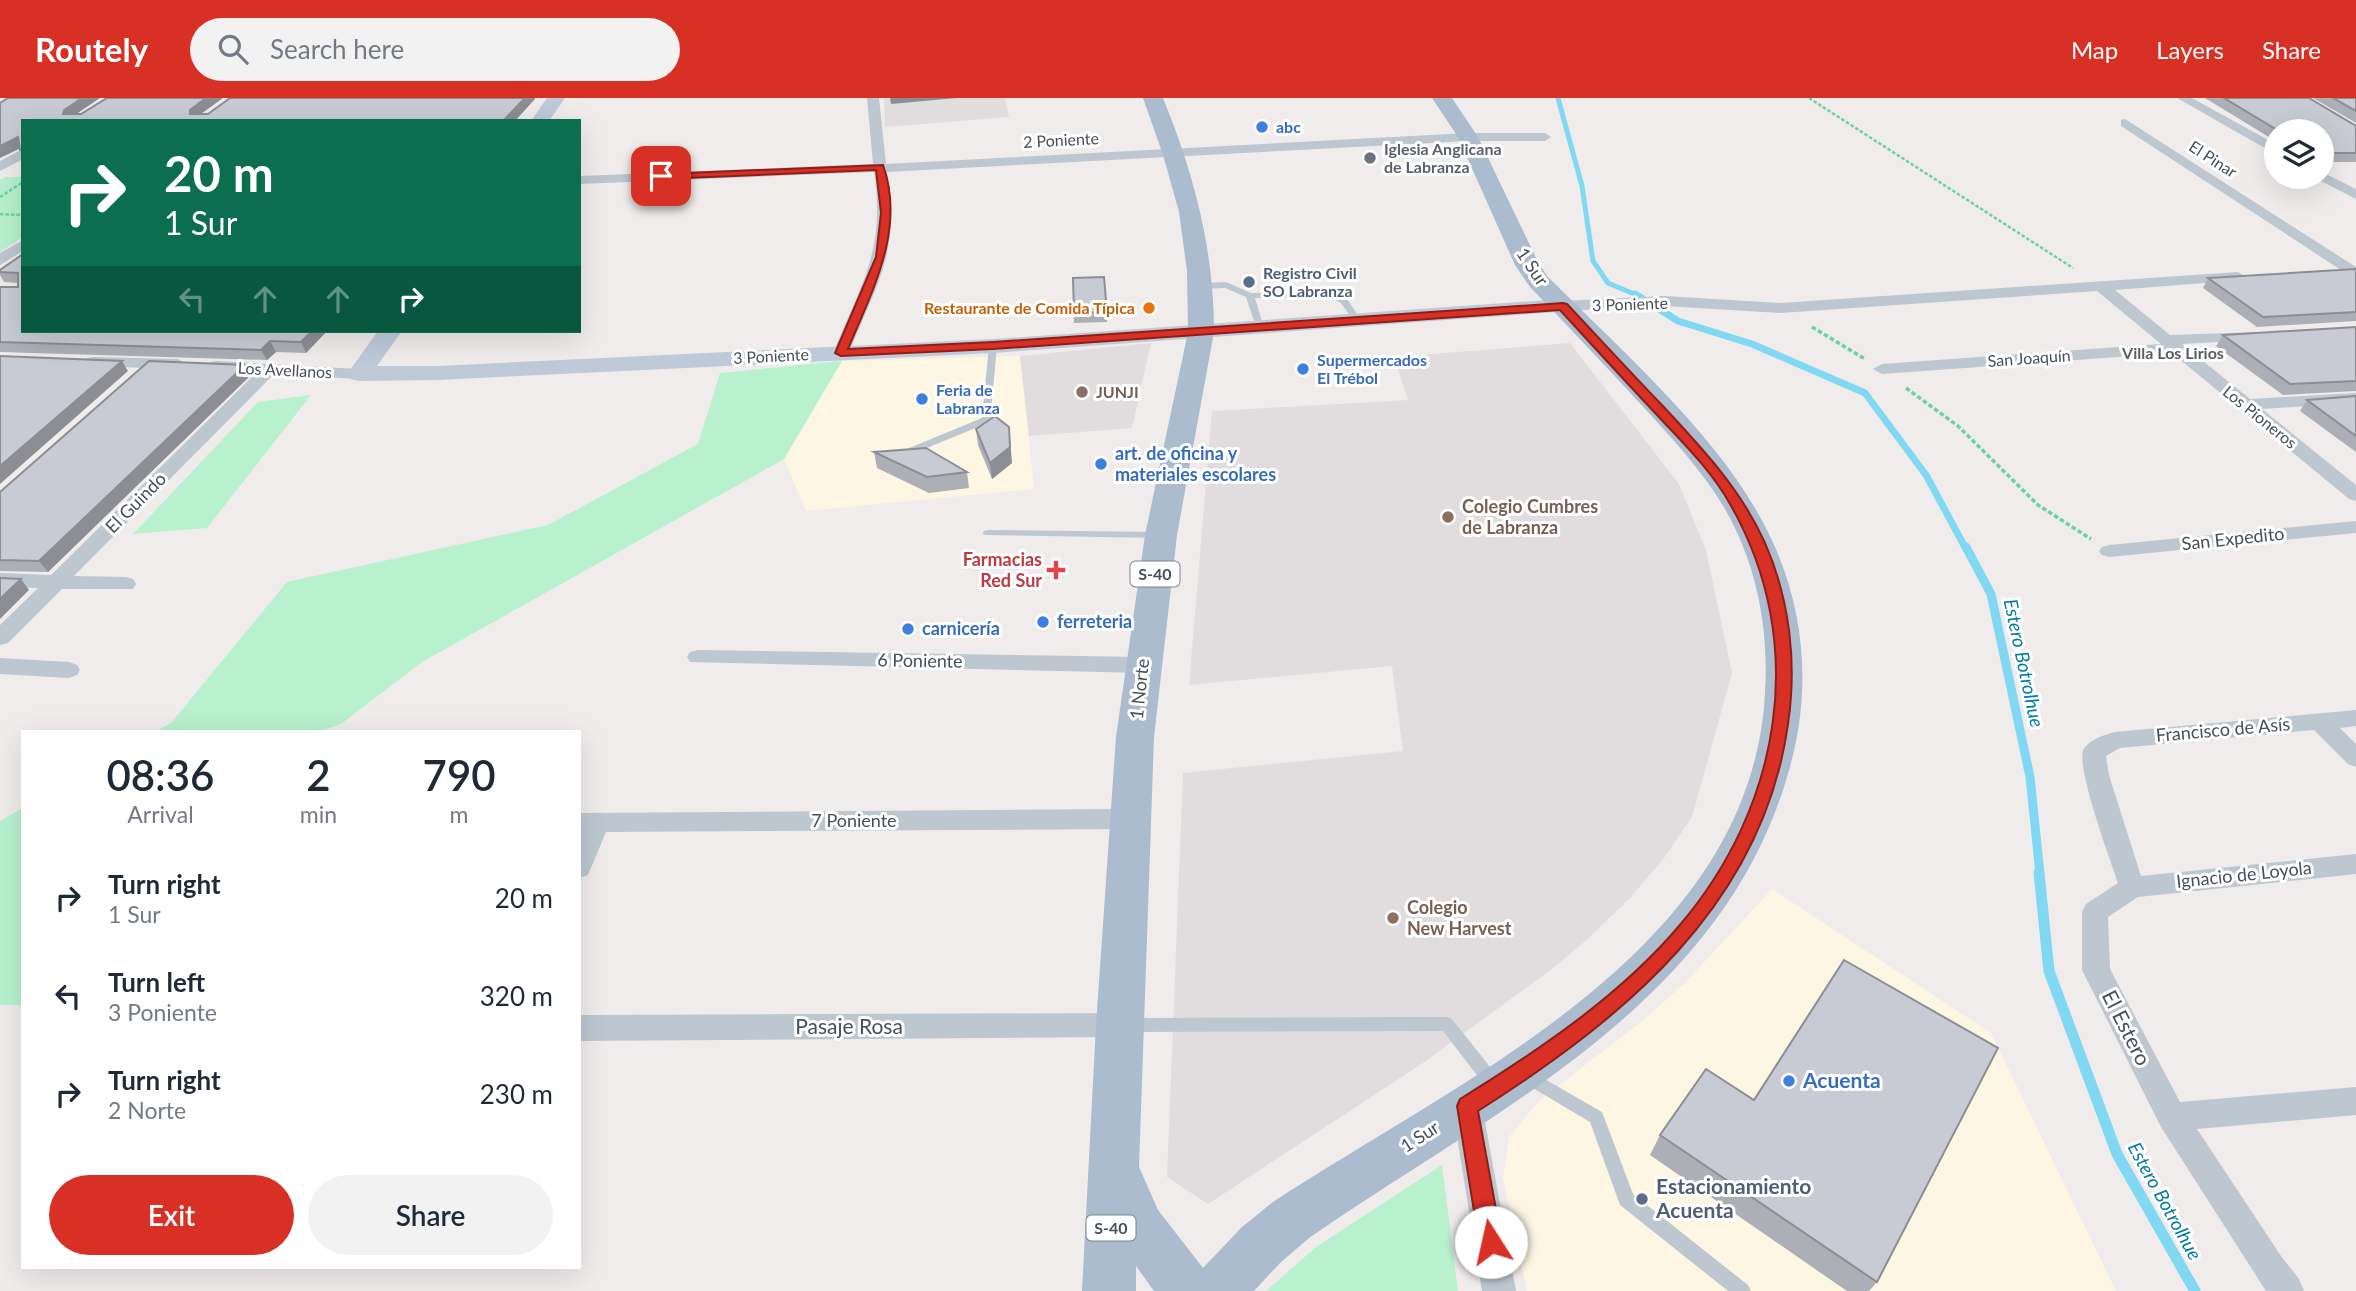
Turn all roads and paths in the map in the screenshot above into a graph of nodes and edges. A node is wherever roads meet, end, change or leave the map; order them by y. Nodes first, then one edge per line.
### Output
1 (556, 98) edge
2 (873, 98) edge
3 (1153, 98) edge
4 (1442, 98) edge
5 (1810, 98) edge
6 (2183, 98) edge
7 (541, 119) edge
8 (2125, 123) dead end
9 (1545, 136) dead end
10 (1468, 137) junction
11 (2264, 143) edge
12 (1175, 151) junction
13 (21, 154) edge
14 (880, 167) junction
15 (0, 170) edge
16 (21, 173) edge
17 (581, 180) edge
18 (21, 183) edge
19 (2334, 183) edge
20 (2356, 195) edge
21 (0, 197) edge
22 (0, 215) edge
23 (21, 215) edge
24 (21, 245) edge
25 (0, 260) edge
26 (2354, 271) edge
27 (2326, 272) edge
28 (2259, 276) edge
29 (2099, 285) junction
30 (1202, 286) junction
31 (1250, 296) junction
32 (1563, 306) junction
33 (1782, 308) junction
34 (1358, 321) junction
35 (1260, 328) junction
36 (1200, 332) junction
37 (389, 333) edge
38 (2275, 334) edge
39 (2171, 344) junction
40 (993, 346) junction
41 (841, 353) junction
42 (69, 361) edge
43 (151, 363) junction
44 (271, 368) junction
45 (1882, 369) junction
46 (359, 374) junction
47 (131, 381) edge
48 (2356, 398) edge
49 (2246, 405) junction
50 (892, 458) edge
51 (2348, 481) edge
52 (2356, 495) edge
53 (2356, 527) edge
54 (988, 533) dead end
55 (1161, 535) junction
56 (2109, 551) joint
57 (0, 580) edge
58 (56, 582) junction
59 (126, 584) dead end
60 (0, 638) edge
61 (698, 657) dead end
62 (1143, 665) junction
63 (0, 666) edge
64 (69, 670) dead end
65 (2356, 718) edge
66 (2319, 721) junction
67 (2356, 758) edge
68 (1130, 819) junction
69 (588, 823) edge
70 (581, 858) edge
71 (2356, 864) edge
72 (2132, 887) junction
73 (1119, 1025) junction
74 (581, 1028) edge
75 (1495, 1089) junction
76 (2356, 1101) edge
77 (2172, 1117) junction
78 (1112, 1165) junction
79 (1109, 1291) edge
80 (1187, 1291) edge
81 (1218, 1291) edge
82 (1499, 1291) edge
83 (1742, 1291) edge
84 (2287, 1291) edge

1 - 7 street
2 - 14 street
3 - 12 main road, 1 Norte / S-40
4 - 10 main road, 1 Sur
5 - 29 path
6 - 11 street
8 - 26 street, El Pinar
9 - 10 street, 2 Poniente
10 - 12 street, 2 Poniente
10 - 32 main road, 1 Sur
12 - 14 street, 2 Poniente
12 - 30 main road, 1 Norte / S-40
13 - 15 street
14 - 17 street, 2 Poniente
14 - 41 street
15 - 16 street
18 - 21 path
19 - 20 street
22 - 23 path
24 - 25 street
26 - 27 street
28 - 29 street, 3 Poniente
29 - 33 street, 3 Poniente
29 - 39 street, Los Pioneros
30 - 31 lane
30 - 36 main road, 1 Norte / S-40
31 - 34 lane
31 - 35 lane
32 - 33 street, 3 Poniente
32 - 34 street, 3 Poniente
32 - 75 main road, 1 Sur
33 - 45 path
34 - 35 street, 3 Poniente
35 - 36 street, 3 Poniente
36 - 40 street, 3 Poniente
36 - 55 main road, 1 Norte / S-40
37 - 46 street
38 - 39 street, San Joaquín
39 - 45 street, San Joaquín
39 - 49 street, Los Pioneros
40 - 41 street, 3 Poniente
40 - 50 lane
41 - 46 street, 3 Poniente
42 - 43 street, Los Avellanos
43 - 44 street, Los Avellanos
43 - 47 street
44 - 46 street, Los Avellanos
44 - 58 street, El Guindo
45 - 56 path
48 - 49 street
49 - 51 street, Los Pioneros
51 - 52 street, Los Pioneros
53 - 56 street, San Expedito
54 - 55 lane
55 - 62 main road, 1 Norte / S-40
57 - 58 street
58 - 59 street
58 - 60 street, El Guindo
61 - 62 street, 6 Poniente
62 - 68 main road, 1 Norte / S-40
63 - 64 street
65 - 66 street, Francisco de Asís
66 - 67 street
66 - 72 street, Francisco de Asís
68 - 69 street, 7 Poniente
68 - 73 main road, 1 Norte / S-40
69 - 70 street
71 - 72 street, Ignacio de Loyola
72 - 77 street, El Estero
73 - 74 street, Pasaje Rosa
73 - 75 lane
73 - 78 main road, 1 Norte / S-40
75 - 81 main road, 1 Sur
75 - 82 street
75 - 83 lane
76 - 77 street
77 - 84 street, El Estero
78 - 79 main road, 1 Norte / S-40
78 - 80 main road

